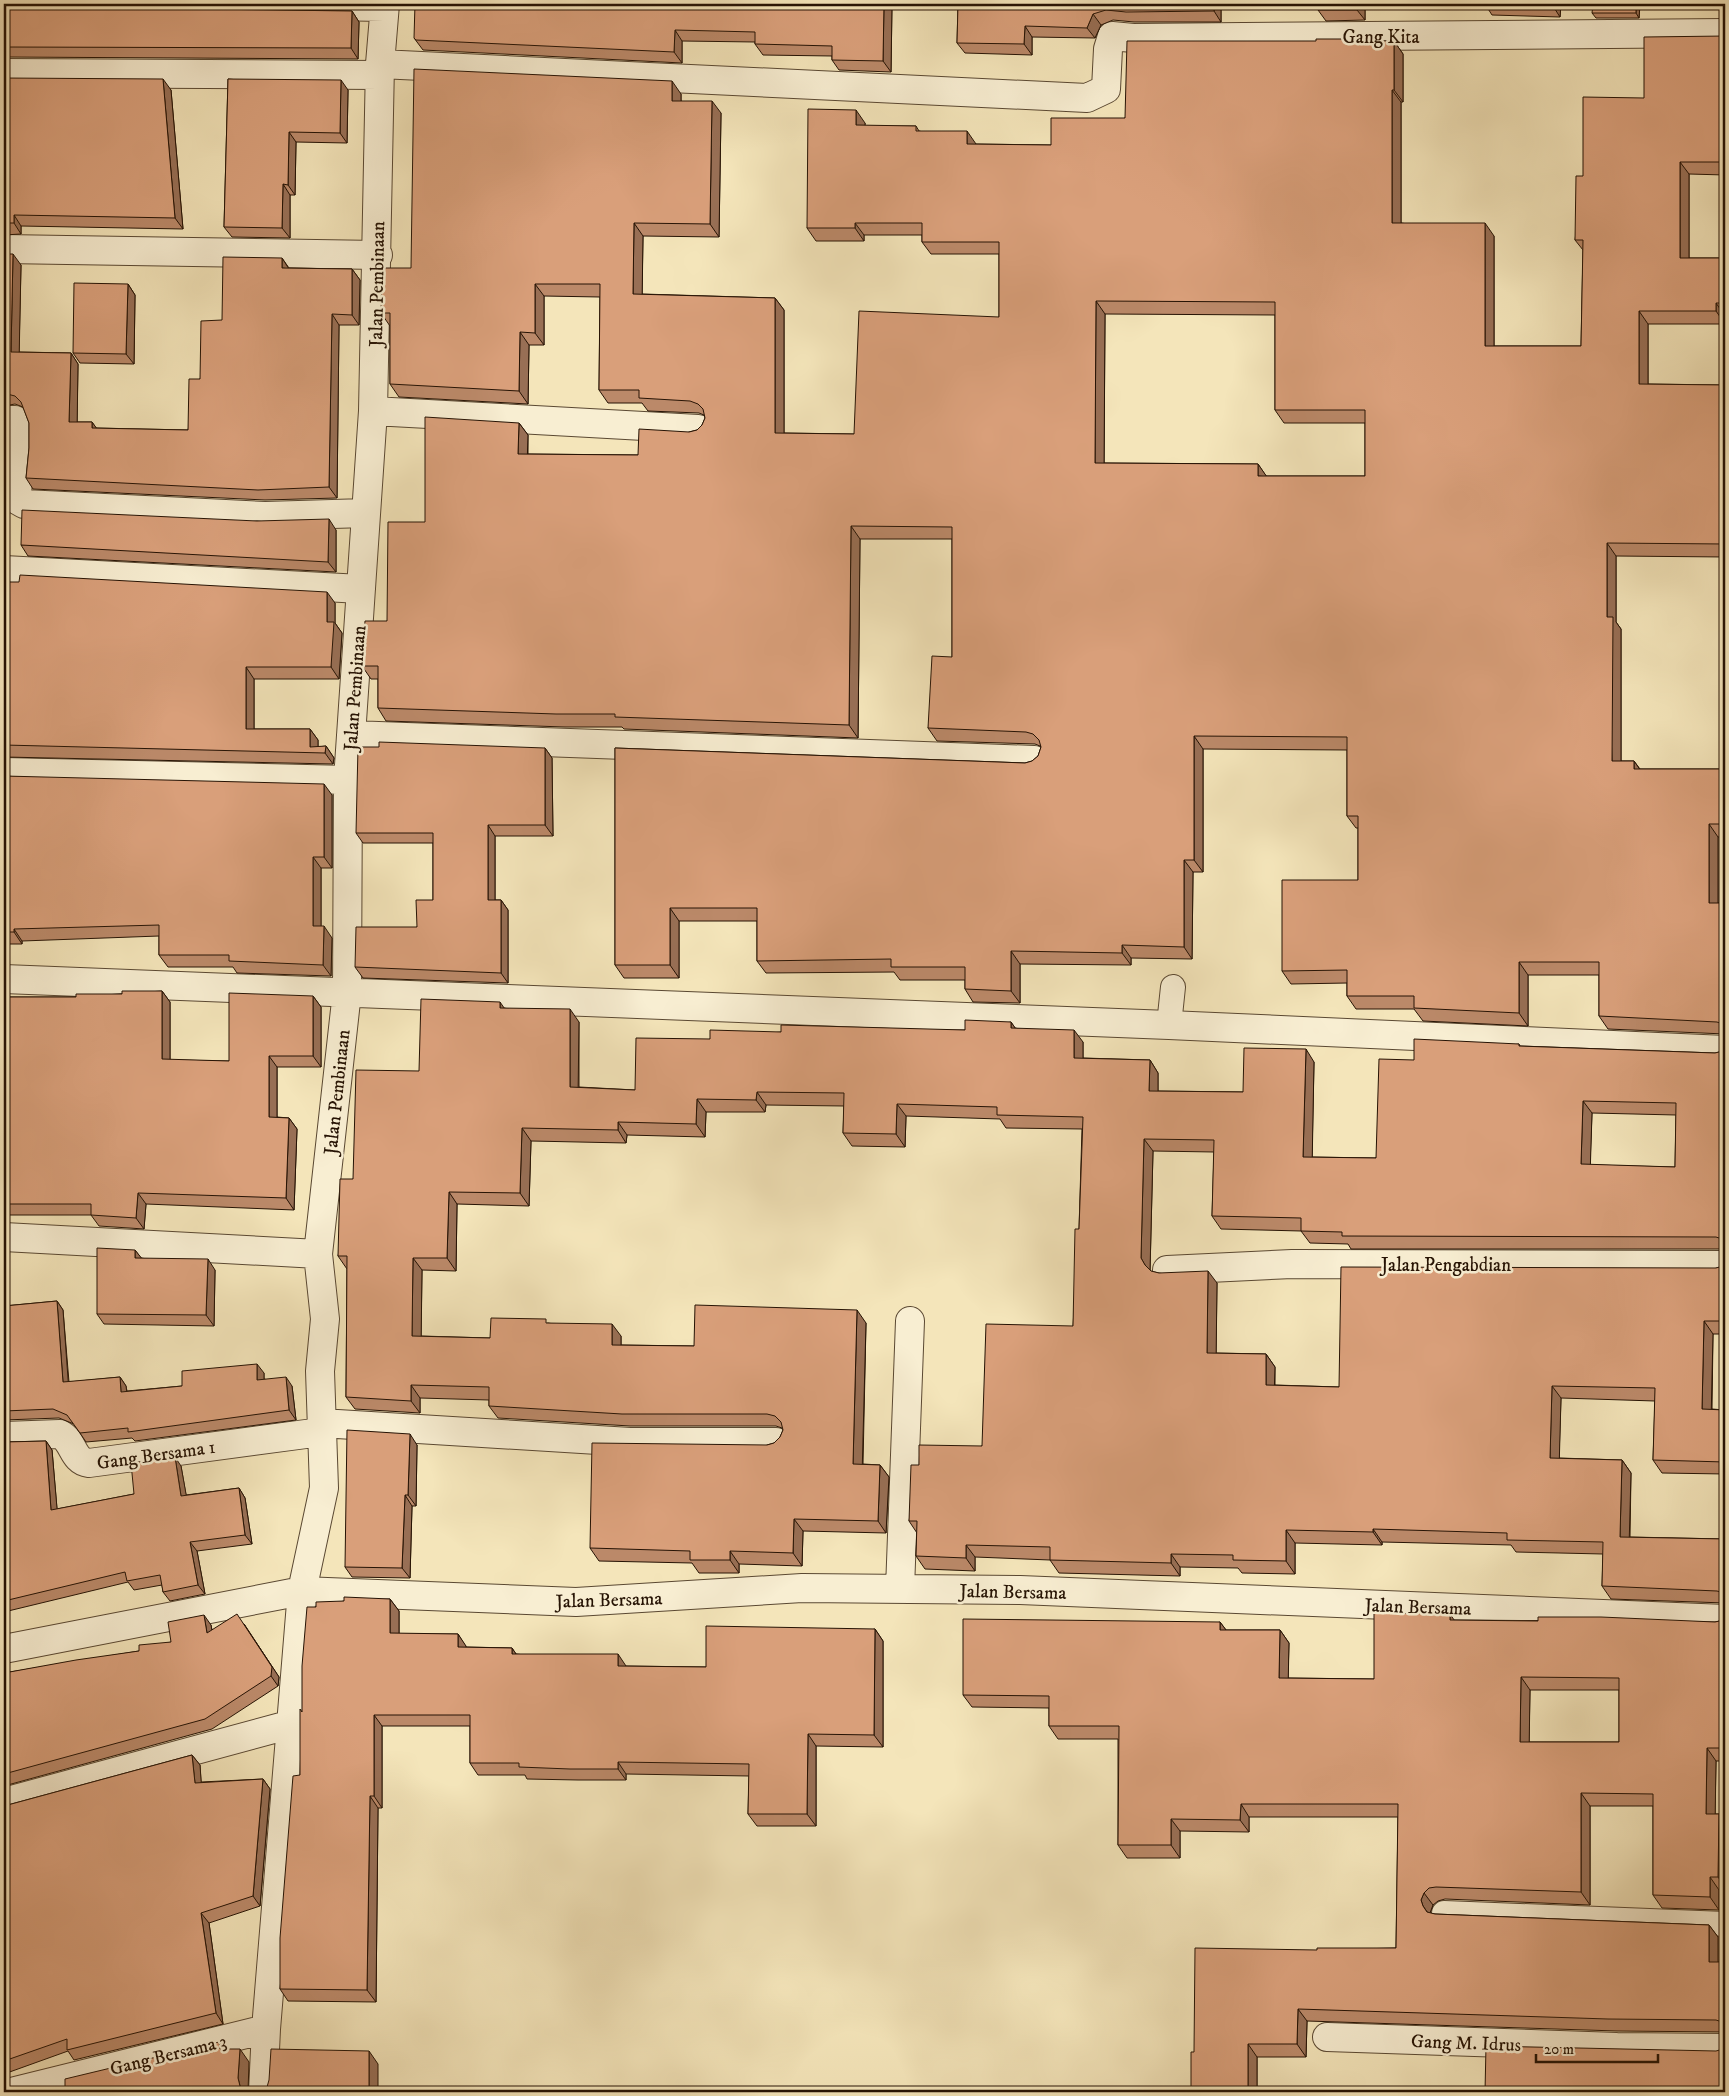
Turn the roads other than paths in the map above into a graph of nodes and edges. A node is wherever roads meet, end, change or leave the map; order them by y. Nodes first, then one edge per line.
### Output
1 (209, 4) edge
2 (384, 6) edge
3 (1725, 33) edge
4 (380, 69) junction
5 (4, 73) edge
6 (4, 249) edge
7 (378, 255) junction
8 (373, 411) junction
9 (4, 420) edge
10 (698, 429) edge
11 (366, 513) junction
12 (4, 570) edge
13 (361, 589) junction
14 (350, 735) junction
15 (1034, 760) edge
16 (4, 772) edge
17 (348, 780) junction
18 (4, 979) edge
19 (1173, 987) dead end
20 (347, 992) junction
21 (1169, 1025) junction
22 (1725, 1050) edge
23 (4, 1237) edge
24 (318, 1254) junction
25 (1725, 1265) edge
26 (1167, 1270) dead end
27 (910, 1321) dead end
28 (321, 1427) junction
29 (4, 1436) edge
30 (776, 1442) edge
31 (900, 1589) junction
32 (302, 1591) junction
33 (1725, 1619) edge
34 (4, 1649) edge
35 (292, 1724) junction
36 (4, 1802) edge
37 (1444, 1913) edge
38 (1725, 1924) edge
39 (266, 2029) junction
40 (1327, 2037) dead end
41 (1725, 2048) edge
42 (11, 2092) edge
43 (263, 2092) edge

1 - 2 street
2 - 4 street, Jalan Pembinaan
3 - 4 street, Gang Kita
4 - 5 street
4 - 7 street, Jalan Pembinaan
6 - 7 street
7 - 8 street, Jalan Pembinaan
8 - 10 street
8 - 11 street, Jalan Pembinaan
9 - 11 street
11 - 13 street, Jalan Pembinaan
12 - 13 street
13 - 14 street, Jalan Pembinaan
14 - 15 street
14 - 17 street, Jalan Pembinaan
16 - 17 street
17 - 20 street, Jalan Pembinaan
18 - 20 street
19 - 21 lane
20 - 21 street
20 - 24 street, Jalan Pembinaan
21 - 22 street
23 - 24 street
24 - 28 street, Jalan Pembinaan
25 - 26 street, Jalan Pengabdian
27 - 31 street
28 - 29 street, Gang Bersama 1
28 - 30 street
28 - 32 street, Jalan Pembinaan
31 - 32 street, Jalan Bersama
31 - 33 street, Jalan Bersama
32 - 34 street, Jalan Bersama
32 - 35 street, Jalan Pembinaan
35 - 36 street
35 - 39 street, Jalan Pembinaan
37 - 38 lane
39 - 42 street, Gang Bersama 3
39 - 43 street, Jalan Pembinaan
40 - 41 street, Gang M. Idrus

